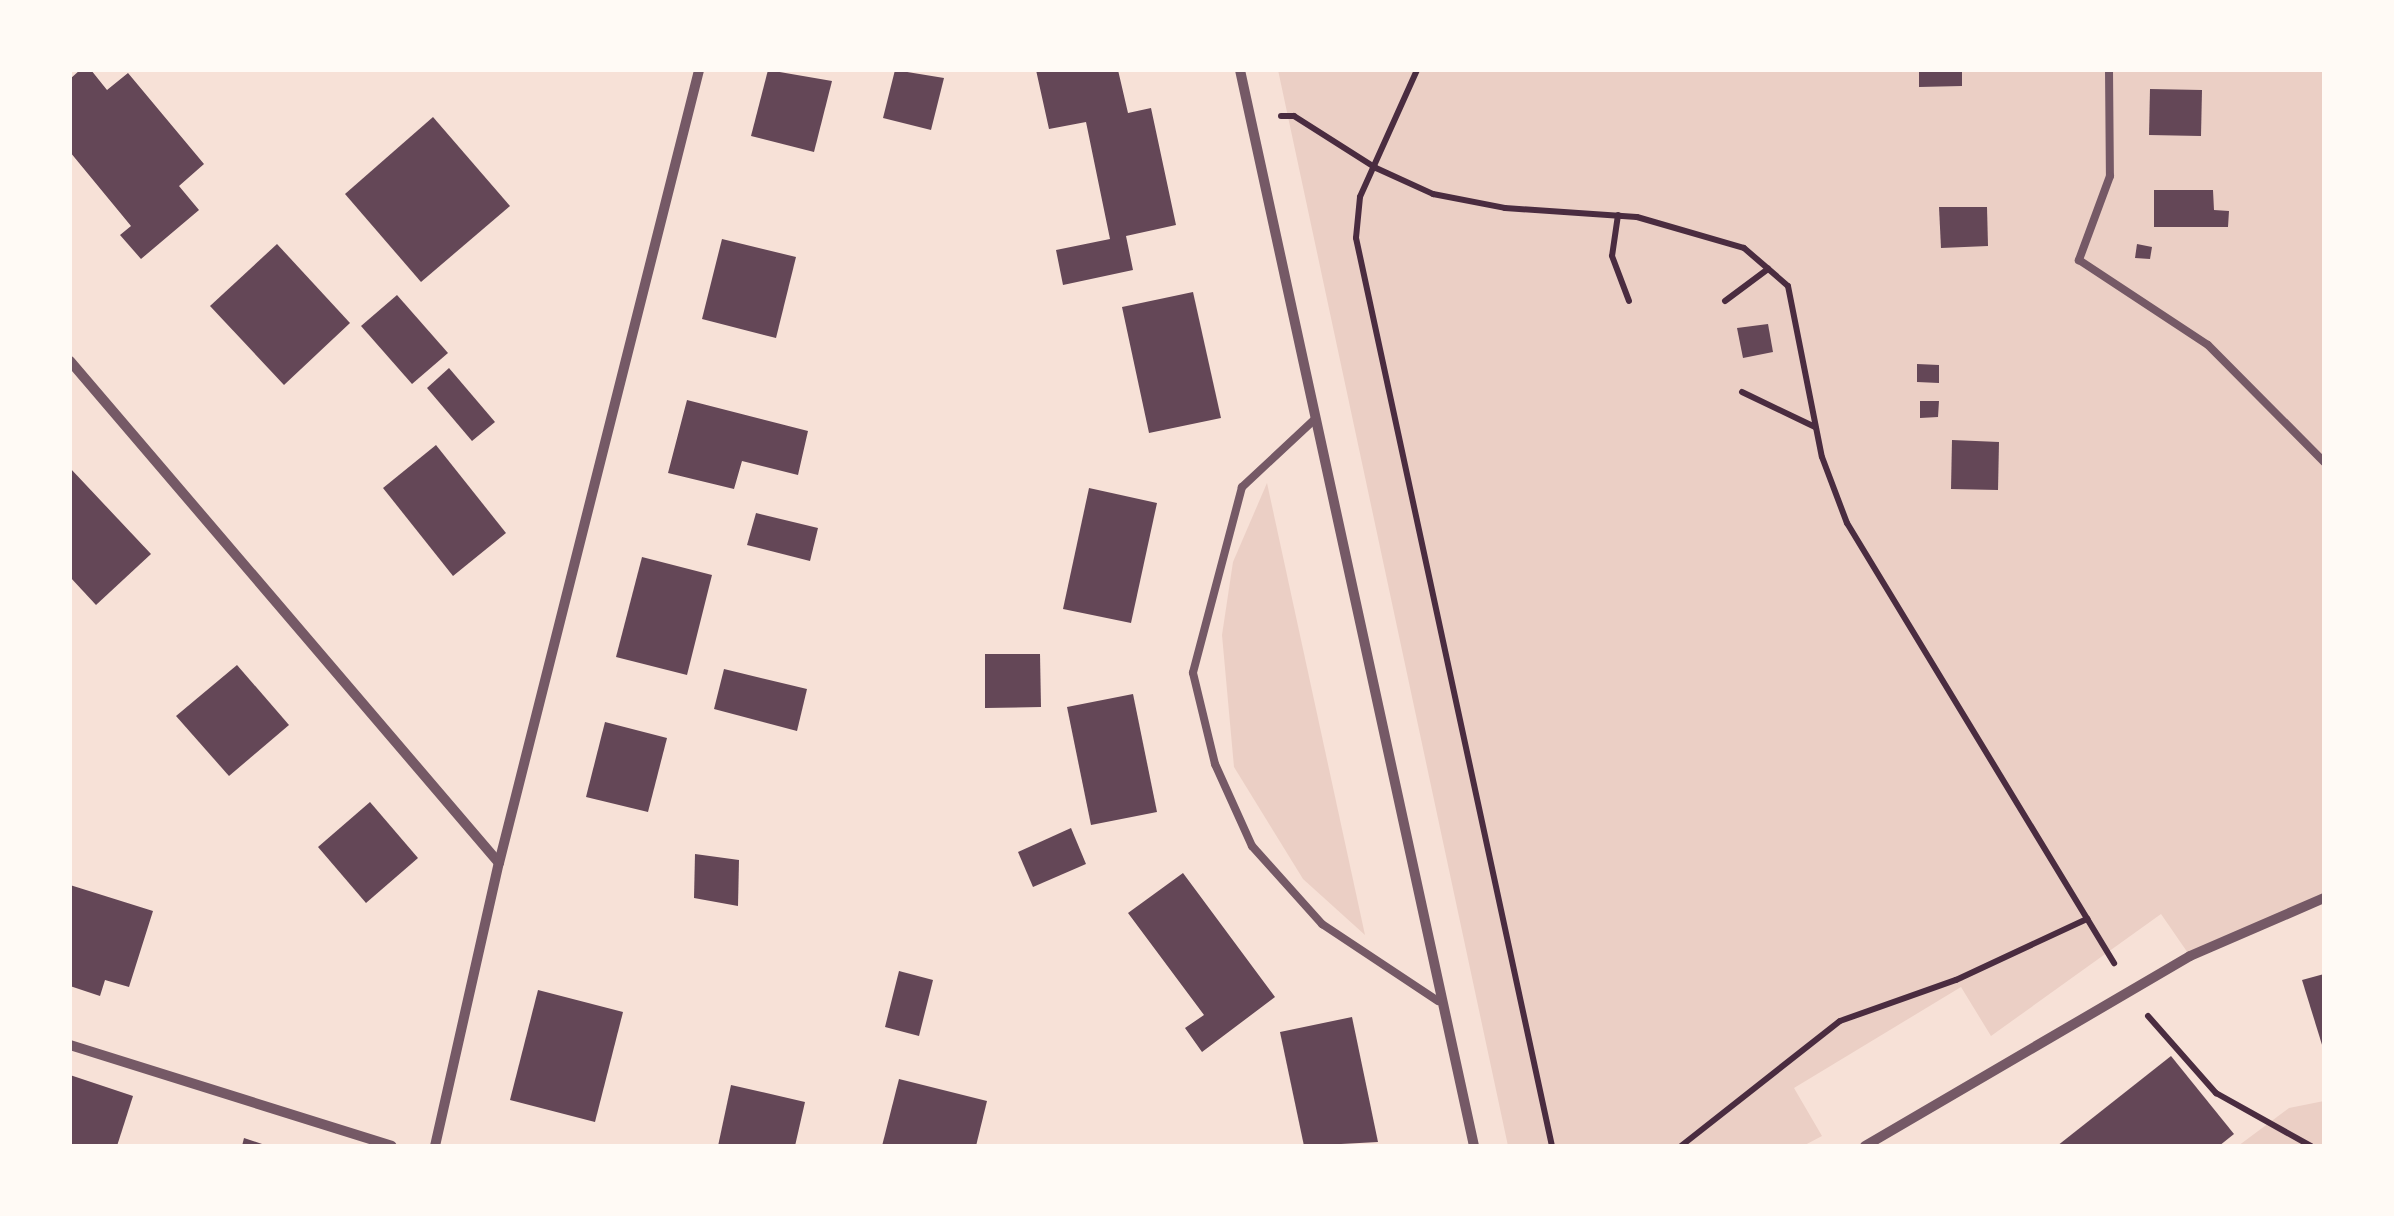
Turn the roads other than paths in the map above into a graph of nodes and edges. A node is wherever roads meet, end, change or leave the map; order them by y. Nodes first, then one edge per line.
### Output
1 (699, 70) edge
2 (1240, 70) edge
3 (2109, 70) edge
4 (71, 363) edge
5 (1316, 419) junction
6 (2324, 462) edge
7 (499, 862) junction
8 (2324, 898) edge
9 (1438, 1001) junction
10 (70, 1045) edge
11 (392, 1146) edge
12 (436, 1146) edge
13 (1474, 1146) edge
14 (1865, 1146) edge

1 - 7 street
2 - 5 street
3 - 6 lane
4 - 7 street
5 - 9 street
5 - 9 lane
7 - 12 street
8 - 14 street
9 - 13 street
10 - 11 street

